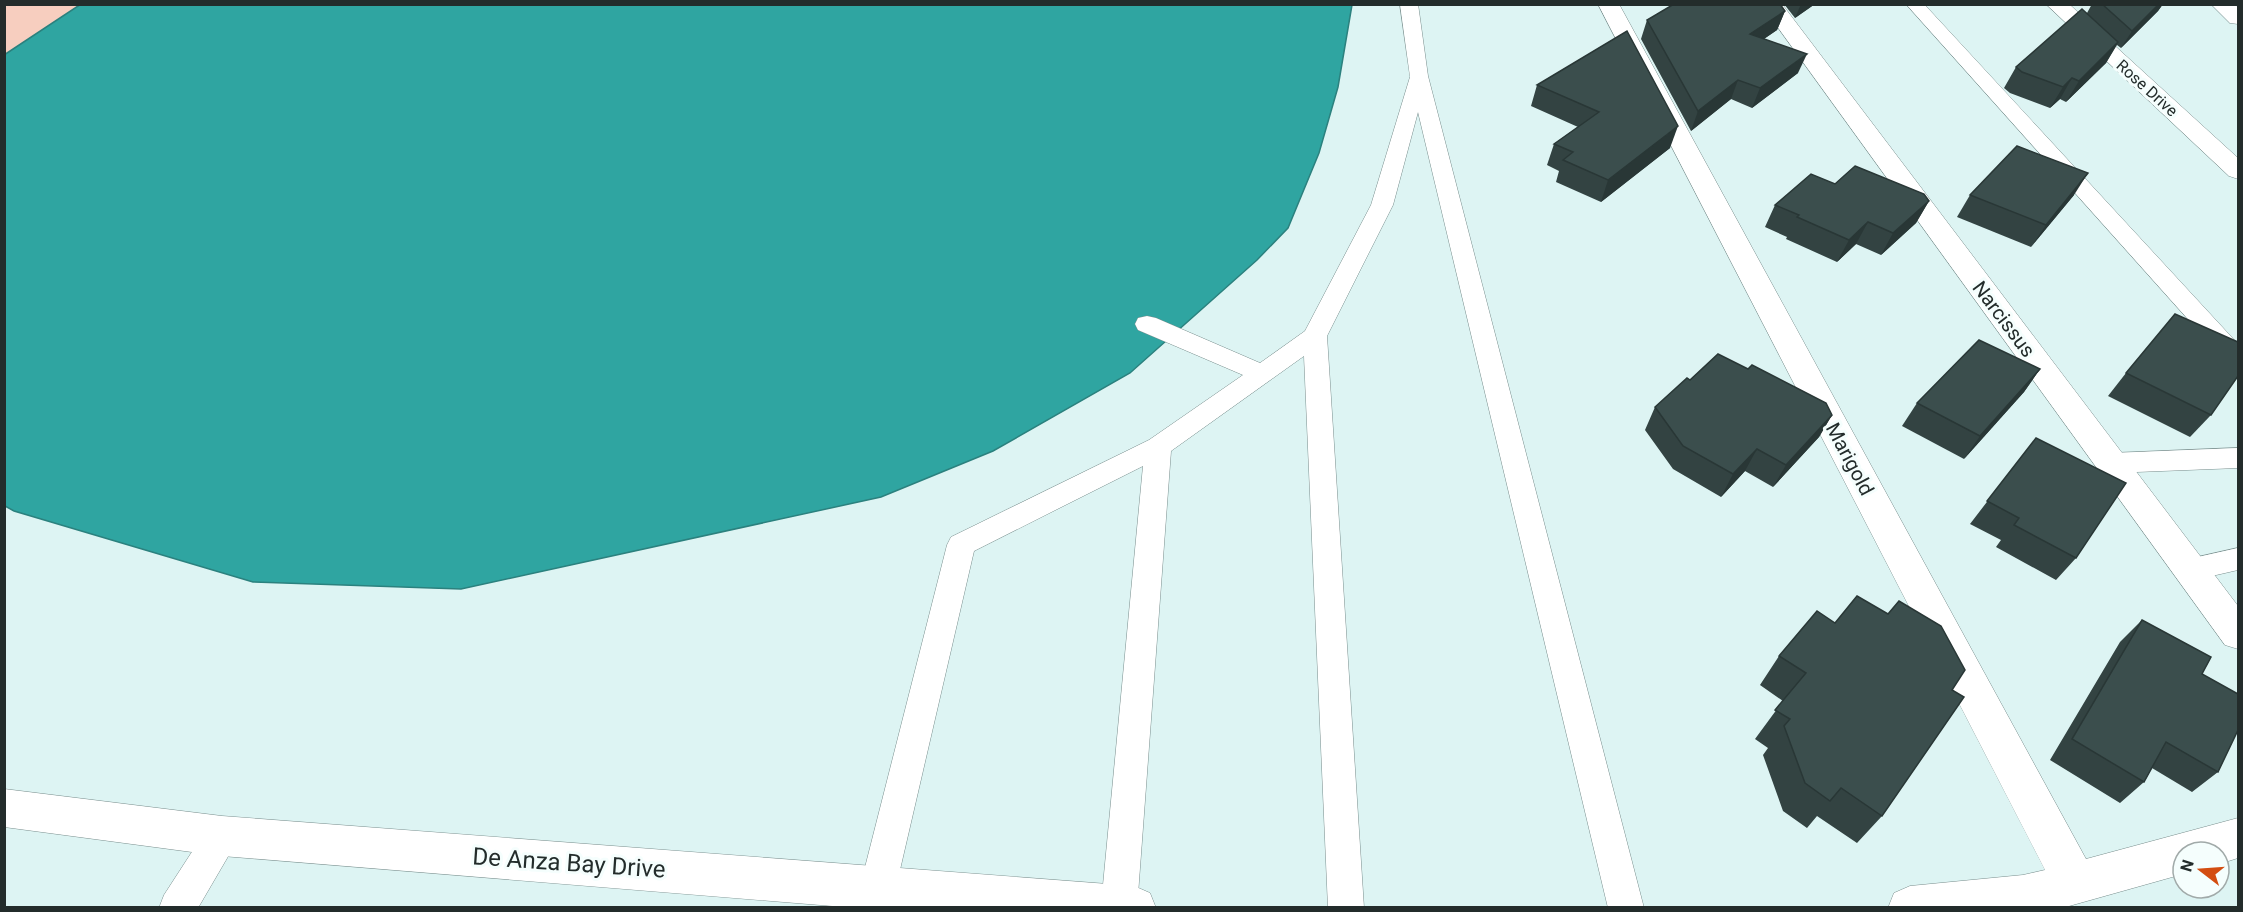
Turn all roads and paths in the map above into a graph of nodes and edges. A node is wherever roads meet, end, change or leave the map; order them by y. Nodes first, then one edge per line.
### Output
1 (1409, 4) edge
2 (1608, 4) edge
3 (1771, 4) edge
4 (1914, 4) edge
5 (2056, 4) edge
6 (2221, 4) edge
7 (2238, 18) edge
8 (1419, 76) junction
9 (2238, 171) edge
10 (1147, 324) dead end
11 (1315, 336) junction
12 (2238, 359) edge
13 (1262, 373) junction
14 (1158, 447) junction
15 (2238, 458) edge
16 (2111, 463) junction
17 (2238, 559) edge
18 (2190, 569) junction
19 (2238, 634) edge
20 (4, 808) edge
21 (222, 836) junction
22 (2171, 856) edge
23 (2075, 883) junction
24 (878, 887) junction
25 (815, 895) edge
26 (1126, 907) edge
27 (177, 908) edge
28 (1346, 908) edge
29 (1626, 908) edge
30 (1910, 908) edge

1 - 8 lane
2 - 23 street, Marigold
3 - 16 street, Narcissus
4 - 12 lane
5 - 9 street, Rose Drive
6 - 7 street
8 - 11 lane
8 - 29 lane
10 - 13 lane
11 - 13 lane
11 - 28 lane
13 - 14 lane
14 - 24 lane
14 - 26 lane
15 - 16 lane
16 - 18 street, Narcissus
17 - 18 lane
18 - 19 street, Narcissus
20 - 21 street, De Anza Bay Drive
21 - 25 street, De Anza Bay Drive
21 - 27 lane
22 - 23 street
23 - 30 street
24 - 25 street, De Anza Bay Drive
24 - 26 street, De Anza Bay Drive

